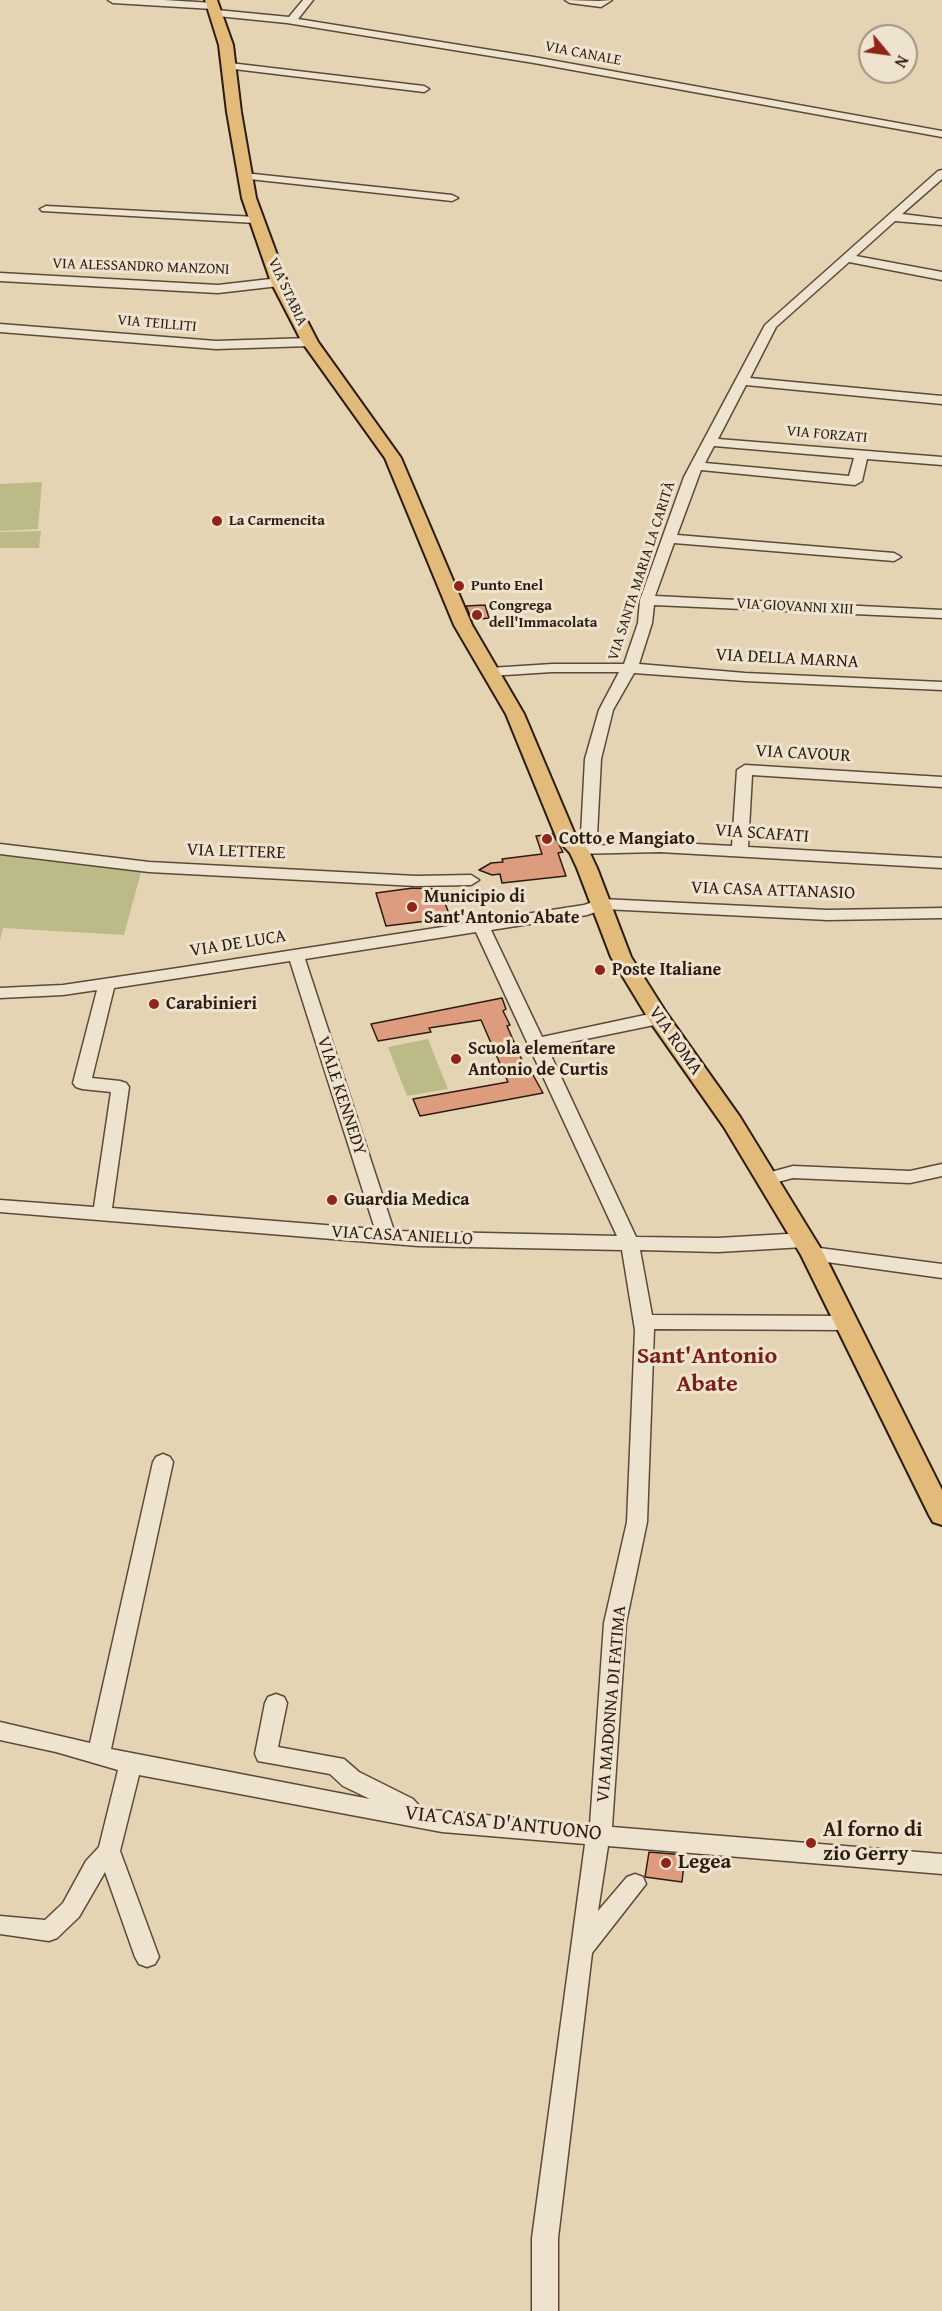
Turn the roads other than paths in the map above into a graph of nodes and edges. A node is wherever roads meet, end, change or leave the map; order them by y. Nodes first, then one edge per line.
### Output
1 (113, 0) edge
2 (308, 0) edge
3 (570, 0) edge
4 (607, 0) edge
5 (214, 6) edge
6 (292, 20) junction
7 (230, 66) junction
8 (424, 89) dead end
9 (942, 135) edge
10 (942, 174) edge
11 (244, 176) junction
12 (452, 198) dead end
13 (46, 209) dead end
14 (894, 217) junction
15 (256, 220) junction
16 (942, 222) edge
17 (847, 258) junction
18 (942, 276) edge
19 (0, 278) edge
20 (279, 282) junction
21 (0, 328) edge
22 (310, 342) junction
23 (742, 381) junction
24 (942, 400) edge
25 (709, 442) junction
26 (861, 454) junction
27 (942, 461) edge
28 (697, 465) junction
29 (669, 538) junction
30 (433, 556) joint
31 (894, 557) dead end
32 (647, 600) junction
33 (942, 614) edge
34 (630, 668) junction
35 (490, 672) junction
36 (942, 687) edge
37 (942, 782) edge
38 (0, 849) edge
39 (579, 851) junction
40 (740, 852) junction
41 (942, 863) edge
42 (471, 880) dead end
43 (602, 904) junction
44 (942, 913) edge
45 (481, 924) junction
46 (296, 955) junction
47 (106, 984) junction
48 (0, 993) edge
49 (659, 1018) junction
50 (538, 1043) junction
51 (942, 1170) edge
52 (766, 1179) junction
53 (0, 1206) edge
54 (102, 1214) junction
55 (387, 1237) junction
56 (630, 1244) junction
57 (808, 1247) junction
58 (942, 1271) edge
59 (643, 1322) junction
60 (847, 1323) junction
61 (163, 1462) dead end
62 (942, 1515) edge
63 (276, 1703) dead end
64 (0, 1731) edge
65 (98, 1756) junction
66 (131, 1764) junction
67 (416, 1816) junction
68 (598, 1834) junction
69 (109, 1851) junction
70 (942, 1864) edge
71 (635, 1884) dead end
72 (3, 1925) dead end
73 (581, 1949) junction
74 (147, 1957) dead end
75 (545, 2311) edge

1 - 5 street, VIA CANALE
2 - 6 street
3 - 4 street
5 - 6 street, VIA CANALE
5 - 7 main road, VIA STABIA
6 - 9 street, VIA CANALE
7 - 8 street
7 - 11 main road, VIA STABIA
10 - 14 street, VIA SANTA MARIA LA CARITÀ
11 - 12 street
11 - 15 main road, VIA STABIA
13 - 15 street
14 - 16 street
14 - 17 street, VIA SANTA MARIA LA CARITÀ
15 - 20 main road, VIA STABIA
17 - 18 street
17 - 23 street, VIA SANTA MARIA LA CARITÀ
19 - 20 street, VIA ALESSANDRO MANZONI
20 - 22 main road, VIA STABIA
21 - 22 street, VIA TEILLITI
22 - 30 main road, VIA STABIA
23 - 24 street
23 - 25 street, VIA SANTA MARIA LA CARITÀ
25 - 26 street, VIA FORZATI
25 - 28 street, VIA SANTA MARIA LA CARITÀ
26 - 27 street, VIA FORZATI
26 - 28 street
28 - 29 street, VIA SANTA MARIA LA CARITÀ
29 - 31 street
29 - 32 street, VIA SANTA MARIA LA CARITÀ
30 - 35 main road, VIA ROMA
32 - 33 street, VIA GIOVANNI XIII
32 - 34 street, VIA SANTA MARIA LA CARITÀ
34 - 35 street, VIA DELLA MARNA
34 - 36 street, VIA DELLA MARNA
34 - 39 street, VIA SANTA MARIA LA CARITÀ
35 - 39 main road, VIA ROMA
37 - 40 street, VIA CAVOUR
38 - 42 street, VIA LETTERE
39 - 40 street, VIA SCAFATI
39 - 43 main road, VIA ROMA
40 - 41 street, VIA SCAFATI
43 - 44 street, VIA CASA ATTANASIO
43 - 45 street, VIA CASA ATTANASIO
43 - 49 main road, VIA ROMA
45 - 46 street, VIA DE LUCA
45 - 50 street, VIA MADONNA DI FATIMA
46 - 47 street, VIA DE LUCA
46 - 55 street, VIALE KENNEDY
47 - 48 street, VIA DE LUCA
47 - 54 street
49 - 50 street
49 - 52 main road, VIA ROMA
50 - 56 street, VIA MADONNA DI FATIMA
51 - 52 street
52 - 57 main road, VIA ROMA
53 - 54 street, VIA CASA ANIELLO
54 - 55 street, VIA CASA ANIELLO
55 - 56 street, VIA CASA ANIELLO
56 - 57 street, VIA CASA ANIELLO
56 - 59 street, VIA MADONNA DI FATIMA
57 - 58 street, VIA CASA ANIELLO
57 - 60 main road, VIA ROMA
59 - 60 street
59 - 68 street, VIA MADONNA DI FATIMA
60 - 62 main road, VIA ROMA
61 - 65 street
63 - 67 street
64 - 65 street, VIA CASA D'ANTUONO
65 - 66 street, VIA CASA D'ANTUONO
66 - 67 street, VIA CASA D'ANTUONO
66 - 69 street
67 - 68 street, VIA CASA D'ANTUONO
68 - 70 street, VIA CASA D'ANTUONO
68 - 73 street, VIA MADONNA DI FATIMA
69 - 72 street
69 - 74 street
71 - 73 street
73 - 75 street, VIA MADONNA DI FATIMA

